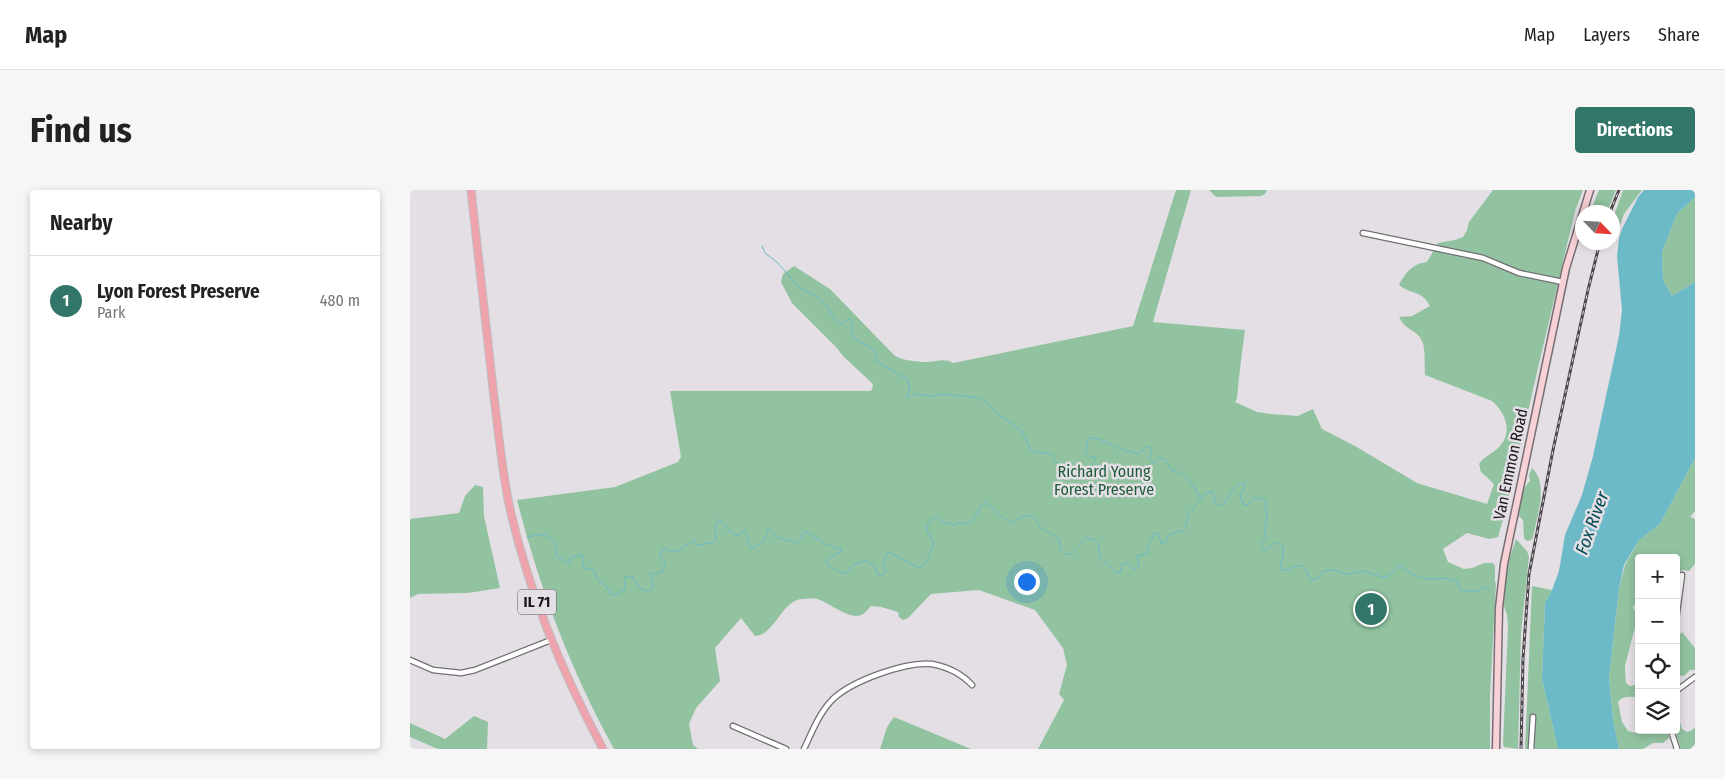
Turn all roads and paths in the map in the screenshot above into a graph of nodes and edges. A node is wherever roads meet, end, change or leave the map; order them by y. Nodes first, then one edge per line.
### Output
1 (471, 190) edge
2 (1590, 190) edge
3 (1364, 233) dead end
4 (1563, 282) junction
5 (1682, 575) dead end
6 (1679, 599) edge
7 (551, 640) junction
8 (410, 660) edge
9 (1695, 677) edge
10 (972, 685) dead end
11 (1679, 689) edge
12 (1533, 717) dead end
13 (733, 726) dead end
14 (1672, 734) edge
15 (602, 749) edge
16 (786, 749) edge
17 (804, 749) edge
18 (1496, 749) edge
19 (1531, 749) edge
20 (1677, 749) edge

1 - 7 main road, IL 71
2 - 4 street, Van Emmon Road
3 - 4 street
4 - 18 street, Van Emmon Road
5 - 6 street
7 - 8 street
7 - 15 main road, IL 71
9 - 11 street
10 - 17 street
12 - 19 street
13 - 16 street
14 - 20 street

